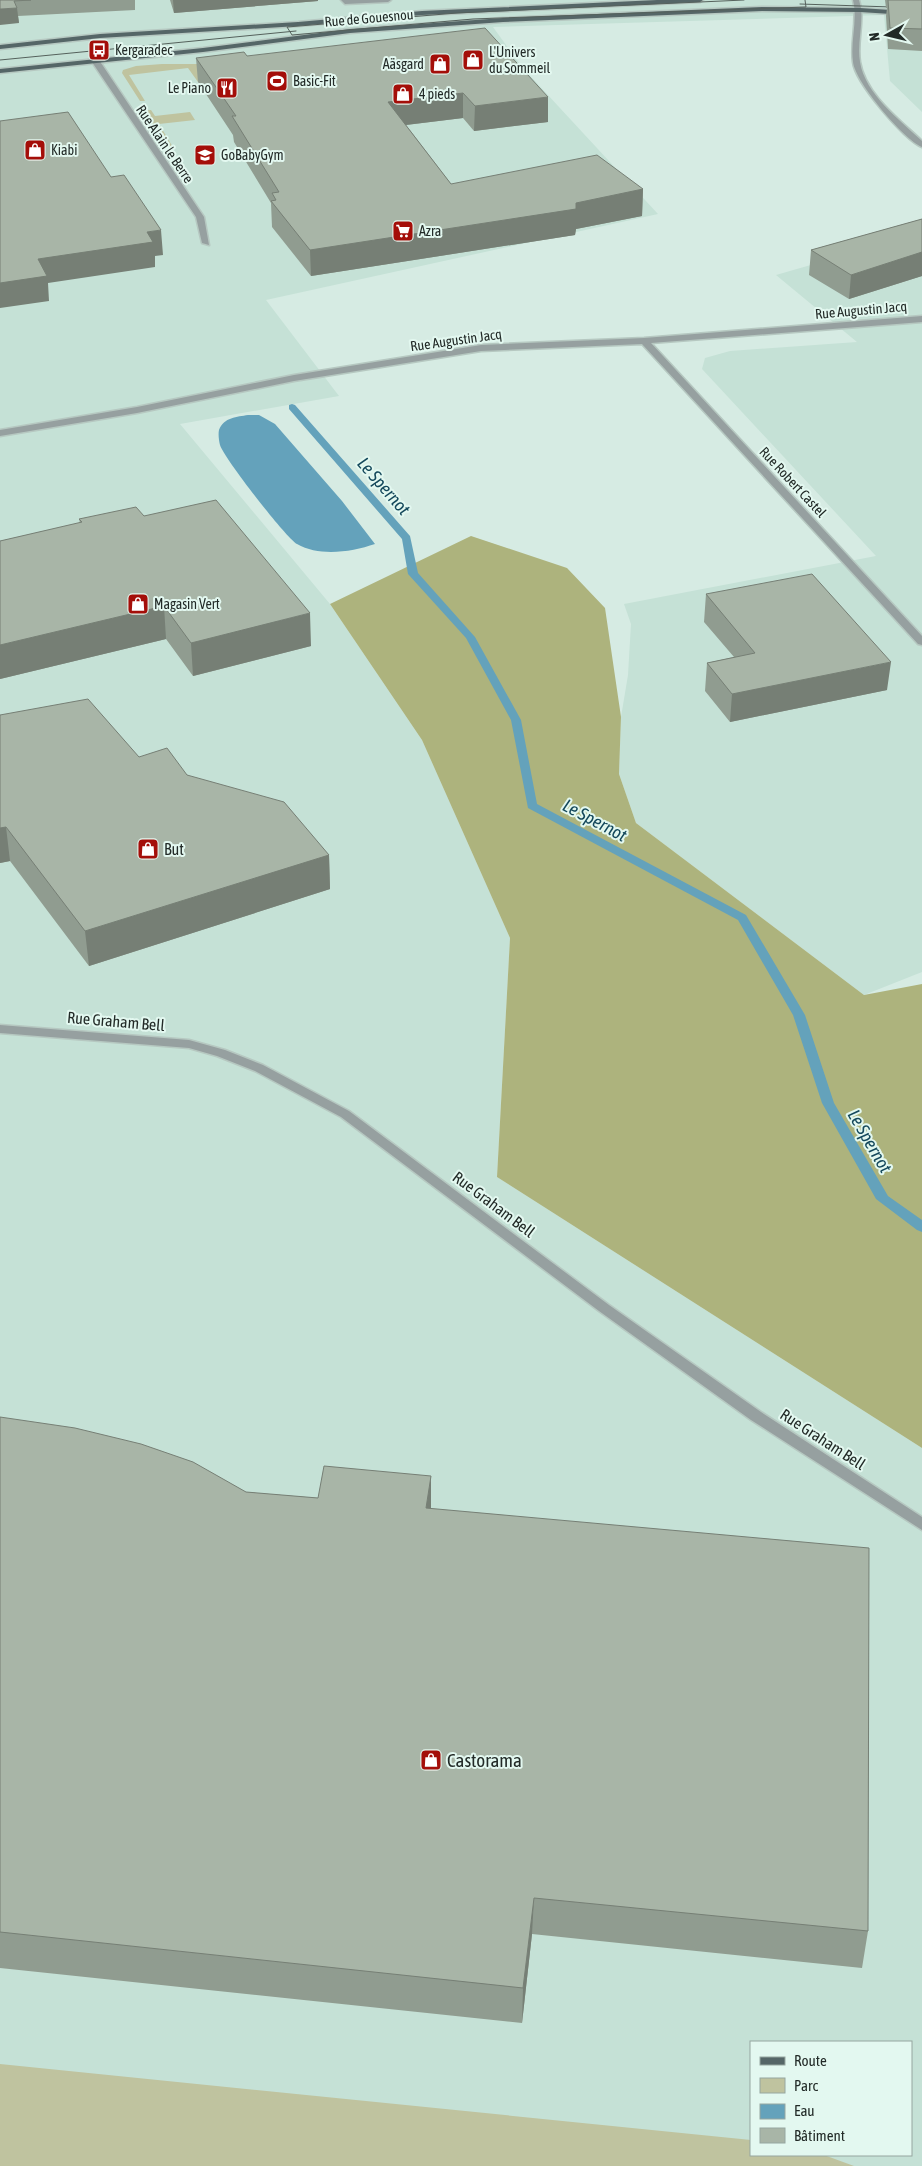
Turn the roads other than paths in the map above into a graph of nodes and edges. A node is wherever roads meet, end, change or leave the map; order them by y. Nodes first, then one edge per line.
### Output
1 (344, 0) edge
2 (388, 0) edge
3 (700, 0) edge
4 (856, 0) edge
5 (860, 10) junction
6 (922, 14) edge
7 (0, 47) edge
8 (96, 62) junction
9 (0, 71) edge
10 (922, 145) edge
11 (206, 243) dead end
12 (922, 319) edge
13 (644, 341) junction
14 (0, 433) edge
15 (922, 642) edge
16 (0, 1029) edge
17 (922, 1524) edge

1 - 2 street
3 - 7 main road, Rue de Gouesnou
4 - 5 street
5 - 6 main road, Rue de Gouesnou
5 - 8 main road, Rue de Gouesnou
5 - 10 street
8 - 9 main road, Rue de Gouesnou
8 - 11 street, Rue Alain le Berre
12 - 13 street, Rue Augustin Jacq
13 - 14 street, Rue Augustin Jacq
13 - 15 street, Rue Robert Castel
16 - 17 street, Rue Graham Bell

